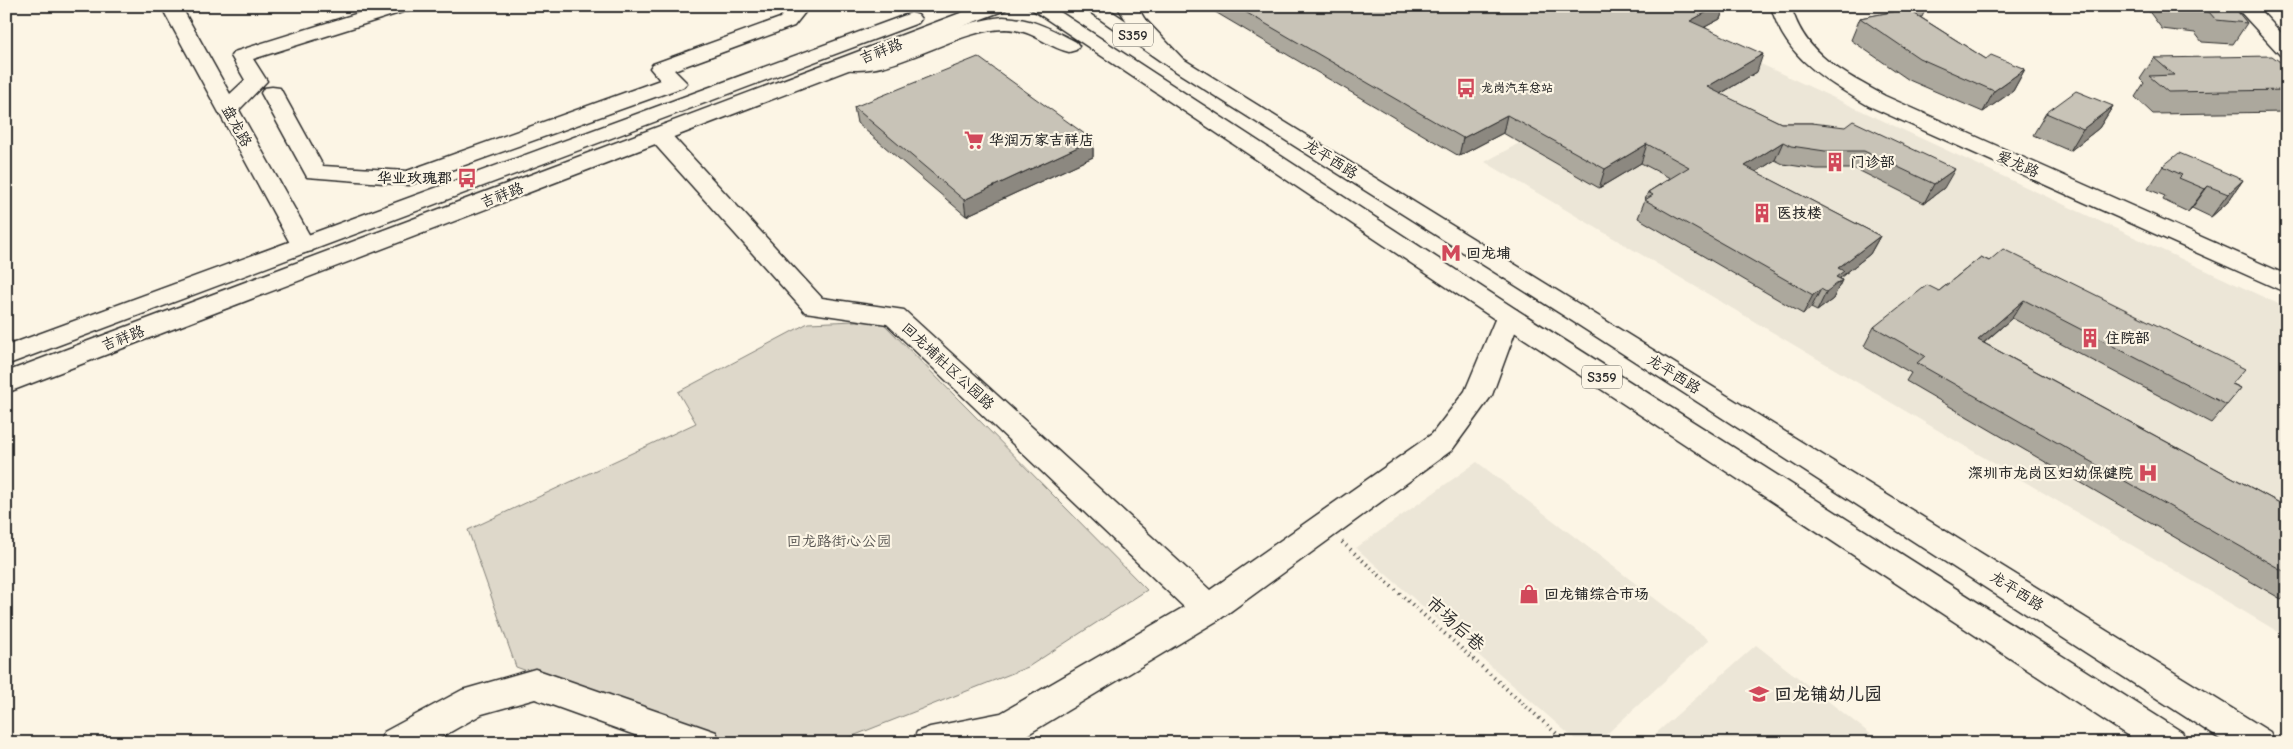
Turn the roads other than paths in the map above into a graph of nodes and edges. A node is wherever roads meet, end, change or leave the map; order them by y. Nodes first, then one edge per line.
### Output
1 (171, 6) edge
2 (402, 6) edge
3 (800, 6) edge
4 (918, 6) edge
5 (945, 6) edge
6 (998, 6) edge
7 (1037, 6) edge
8 (1091, 6) edge
9 (1128, 6) edge
10 (1781, 6) edge
11 (2245, 6) edge
12 (2287, 51) edge
13 (838, 57) junction
14 (1123, 63) junction
15 (1176, 63) junction
16 (674, 82) junction
17 (272, 93) dead end
18 (693, 100) junction
19 (228, 109) junction
20 (659, 135) junction
21 (303, 245) junction
22 (2287, 285) edge
23 (1508, 316) junction
24 (6, 356) edge
25 (6, 383) edge
26 (1208, 609) junction
27 (2167, 742) edge
28 (397, 743) edge
29 (703, 743) edge
30 (930, 743) edge
31 (2257, 743) edge

1 - 19 main road, 盘龙路
2 - 19 main road
3 - 16 main road
4 - 13 main road
5 - 13 main road, 吉祥路
6 - 13 main road, 吉祥路
7 - 14 main road, S359
8 - 15 main road, 龙平西路 / S359
9 - 15 main road
10 - 22 main road, 爱龙路
11 - 12 main road
13 - 14 main road
13 - 18 main road, 吉祥路
13 - 20 main road, 吉祥路
14 - 23 main road, S359
15 - 31 main road, 龙平西路 / S359
16 - 17 main road
16 - 18 main road
18 - 21 main road, 吉祥路
19 - 21 main road, 盘龙路
20 - 25 main road, 吉祥路
20 - 26 main road, 回龙埔社区公园路
21 - 24 main road, 吉祥路
23 - 26 main road
23 - 27 main road, S359
26 - 30 main road
28 - 29 main road

